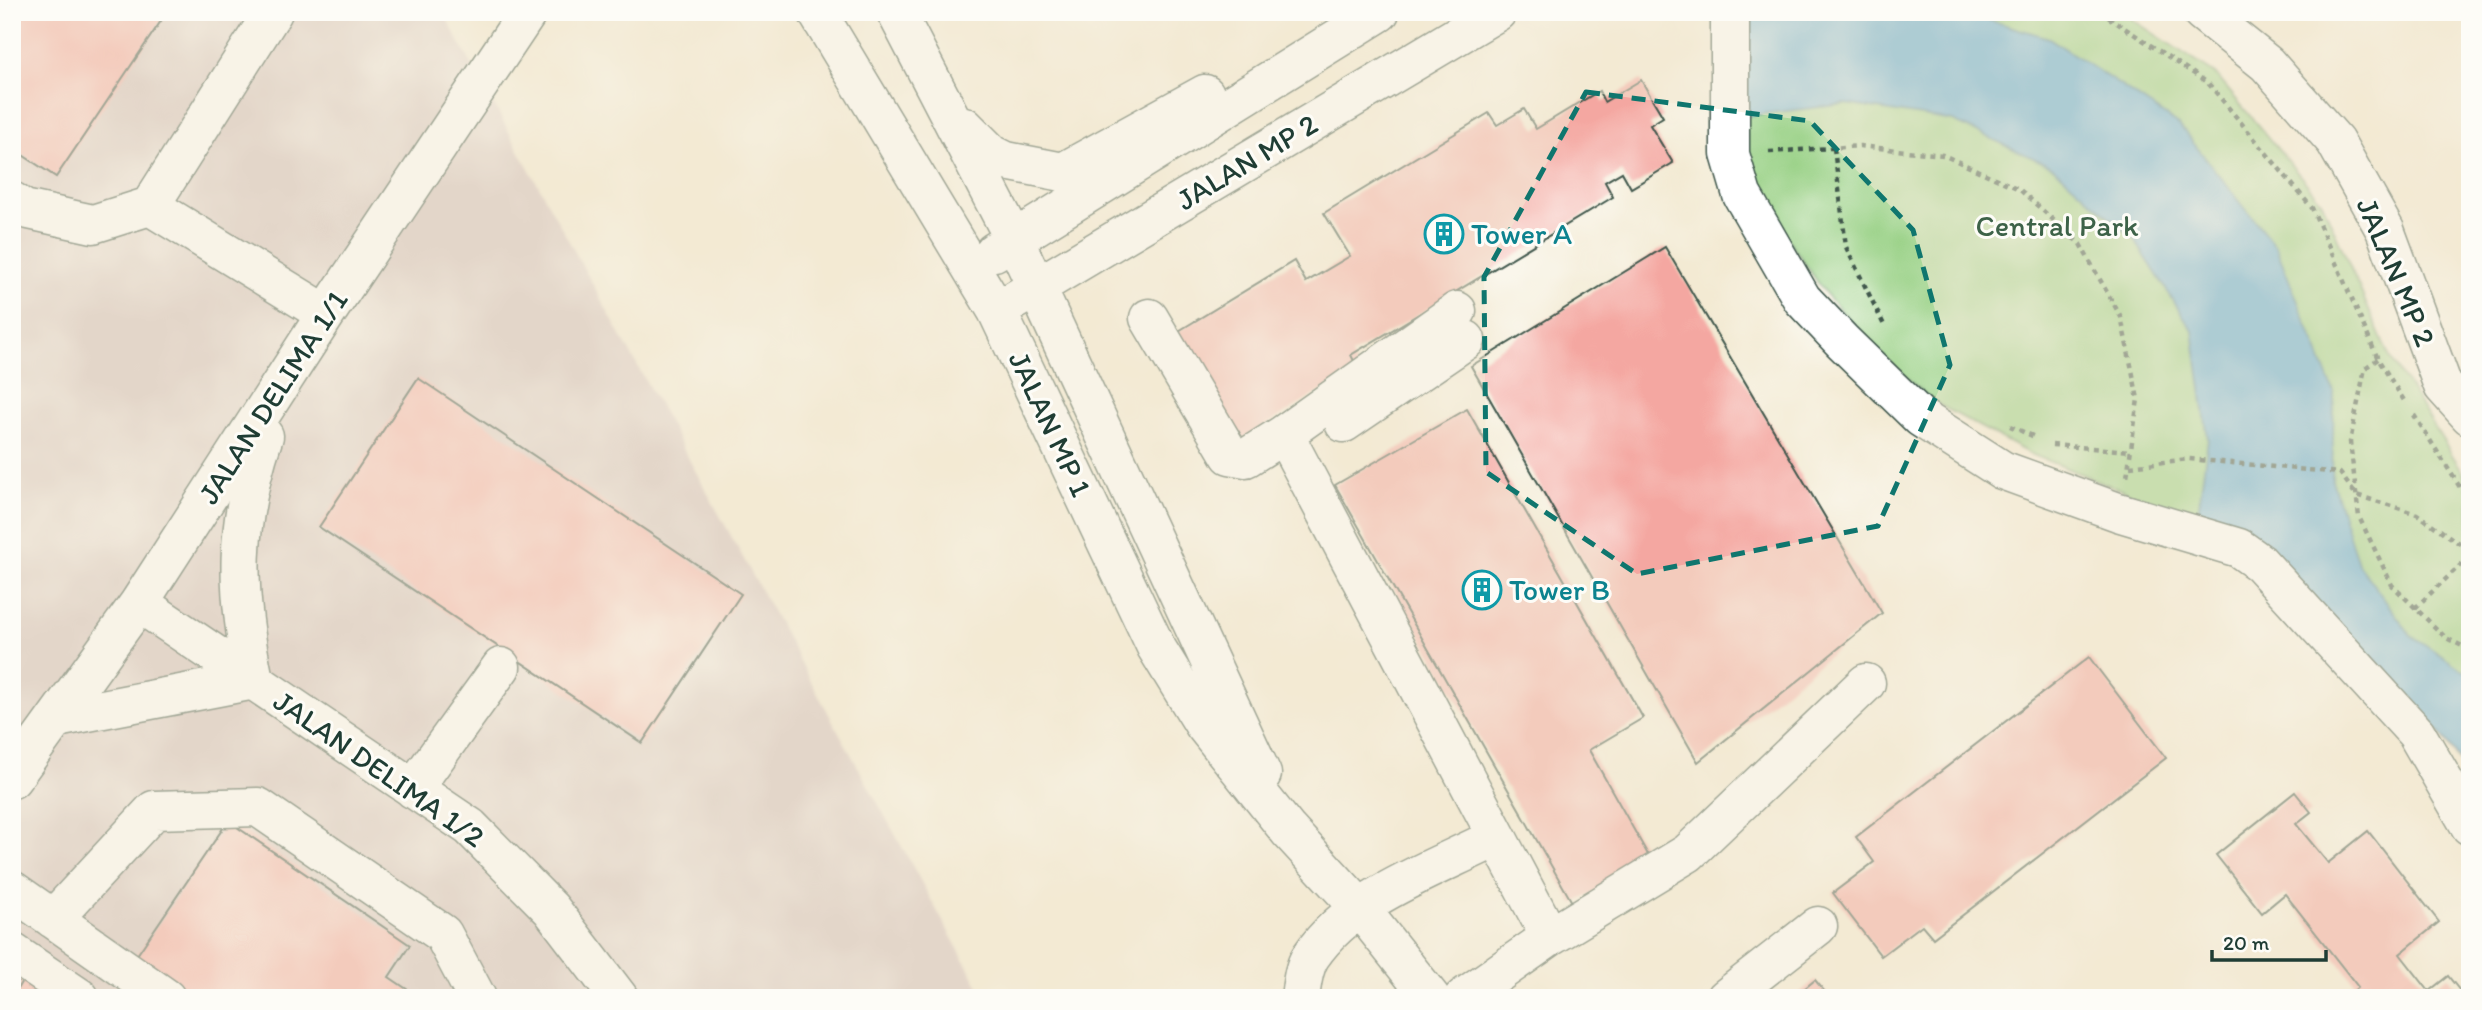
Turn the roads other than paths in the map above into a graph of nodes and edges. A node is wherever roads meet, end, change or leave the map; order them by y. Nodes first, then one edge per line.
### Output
1 (273, 12) edge
2 (528, 12) edge
3 (817, 12) edge
4 (896, 12) edge
5 (1497, 12) edge
6 (1730, 12) edge
7 (2202, 12) edge
8 (1366, 22) edge
9 (945, 107) junction
10 (12, 201) edge
11 (150, 206) junction
12 (1014, 241) junction
13 (971, 265) junction
14 (1036, 288) junction
15 (997, 311) junction
16 (326, 314) junction
17 (1149, 318) dead end
18 (1462, 325) dead end
19 (281, 384) junction
20 (2470, 416) edge
21 (1290, 445) junction
22 (139, 603) junction
23 (501, 667) dead end
24 (254, 680) junction
25 (1866, 683) dead end
26 (56, 718) junction
27 (12, 779) edge
28 (413, 789) junction
29 (2470, 826) edge
30 (1288, 830) junction
31 (1495, 838) junction
32 (12, 890) edge
33 (1359, 907) junction
34 (53, 919) junction
35 (1818, 926) dead end
36 (1549, 937) junction
37 (12, 952) edge
38 (79, 998) edge
39 (166, 998) edge
40 (477, 998) edge
41 (619, 998) edge
42 (1300, 998) edge
43 (1431, 998) edge
44 (1462, 998) edge
45 (1726, 998) edge

1 - 11 street
2 - 16 street, JALAN DELIMA 1/1
3 - 13 street, JALAN MP 1
4 - 9 street, JALAN MP 1
5 - 14 street, JALAN MP 2
6 - 29 street
7 - 20 street, JALAN MP 2
8 - 9 street
8 - 12 street, JALAN MP 2
9 - 12 street, JALAN MP 1
10 - 11 street
11 - 16 street
12 - 13 street, JALAN MP 2
12 - 14 street, JALAN MP 1
13 - 15 street, JALAN MP 1
14 - 15 street, JALAN MP 2
14 - 30 street, JALAN MP 1
15 - 30 street, JALAN MP 1
16 - 19 street, JALAN DELIMA 1/1
17 - 21 street
18 - 21 street
19 - 22 street, JALAN DELIMA 1/1
19 - 24 street
21 - 31 street
22 - 24 street, JALAN DELIMA 1/2
22 - 26 street, JALAN DELIMA 1/1
23 - 28 street
24 - 26 street
24 - 28 street, JALAN DELIMA 1/2
25 - 36 street
26 - 27 street, JALAN DELIMA 1/1
28 - 41 street, JALAN DELIMA 1/2
30 - 33 street, JALAN MP 1
31 - 33 street
31 - 36 street
32 - 34 street
33 - 42 street
33 - 43 street, JALAN MP 1
34 - 39 street
34 - 40 street
35 - 45 street
36 - 44 street
37 - 38 street

